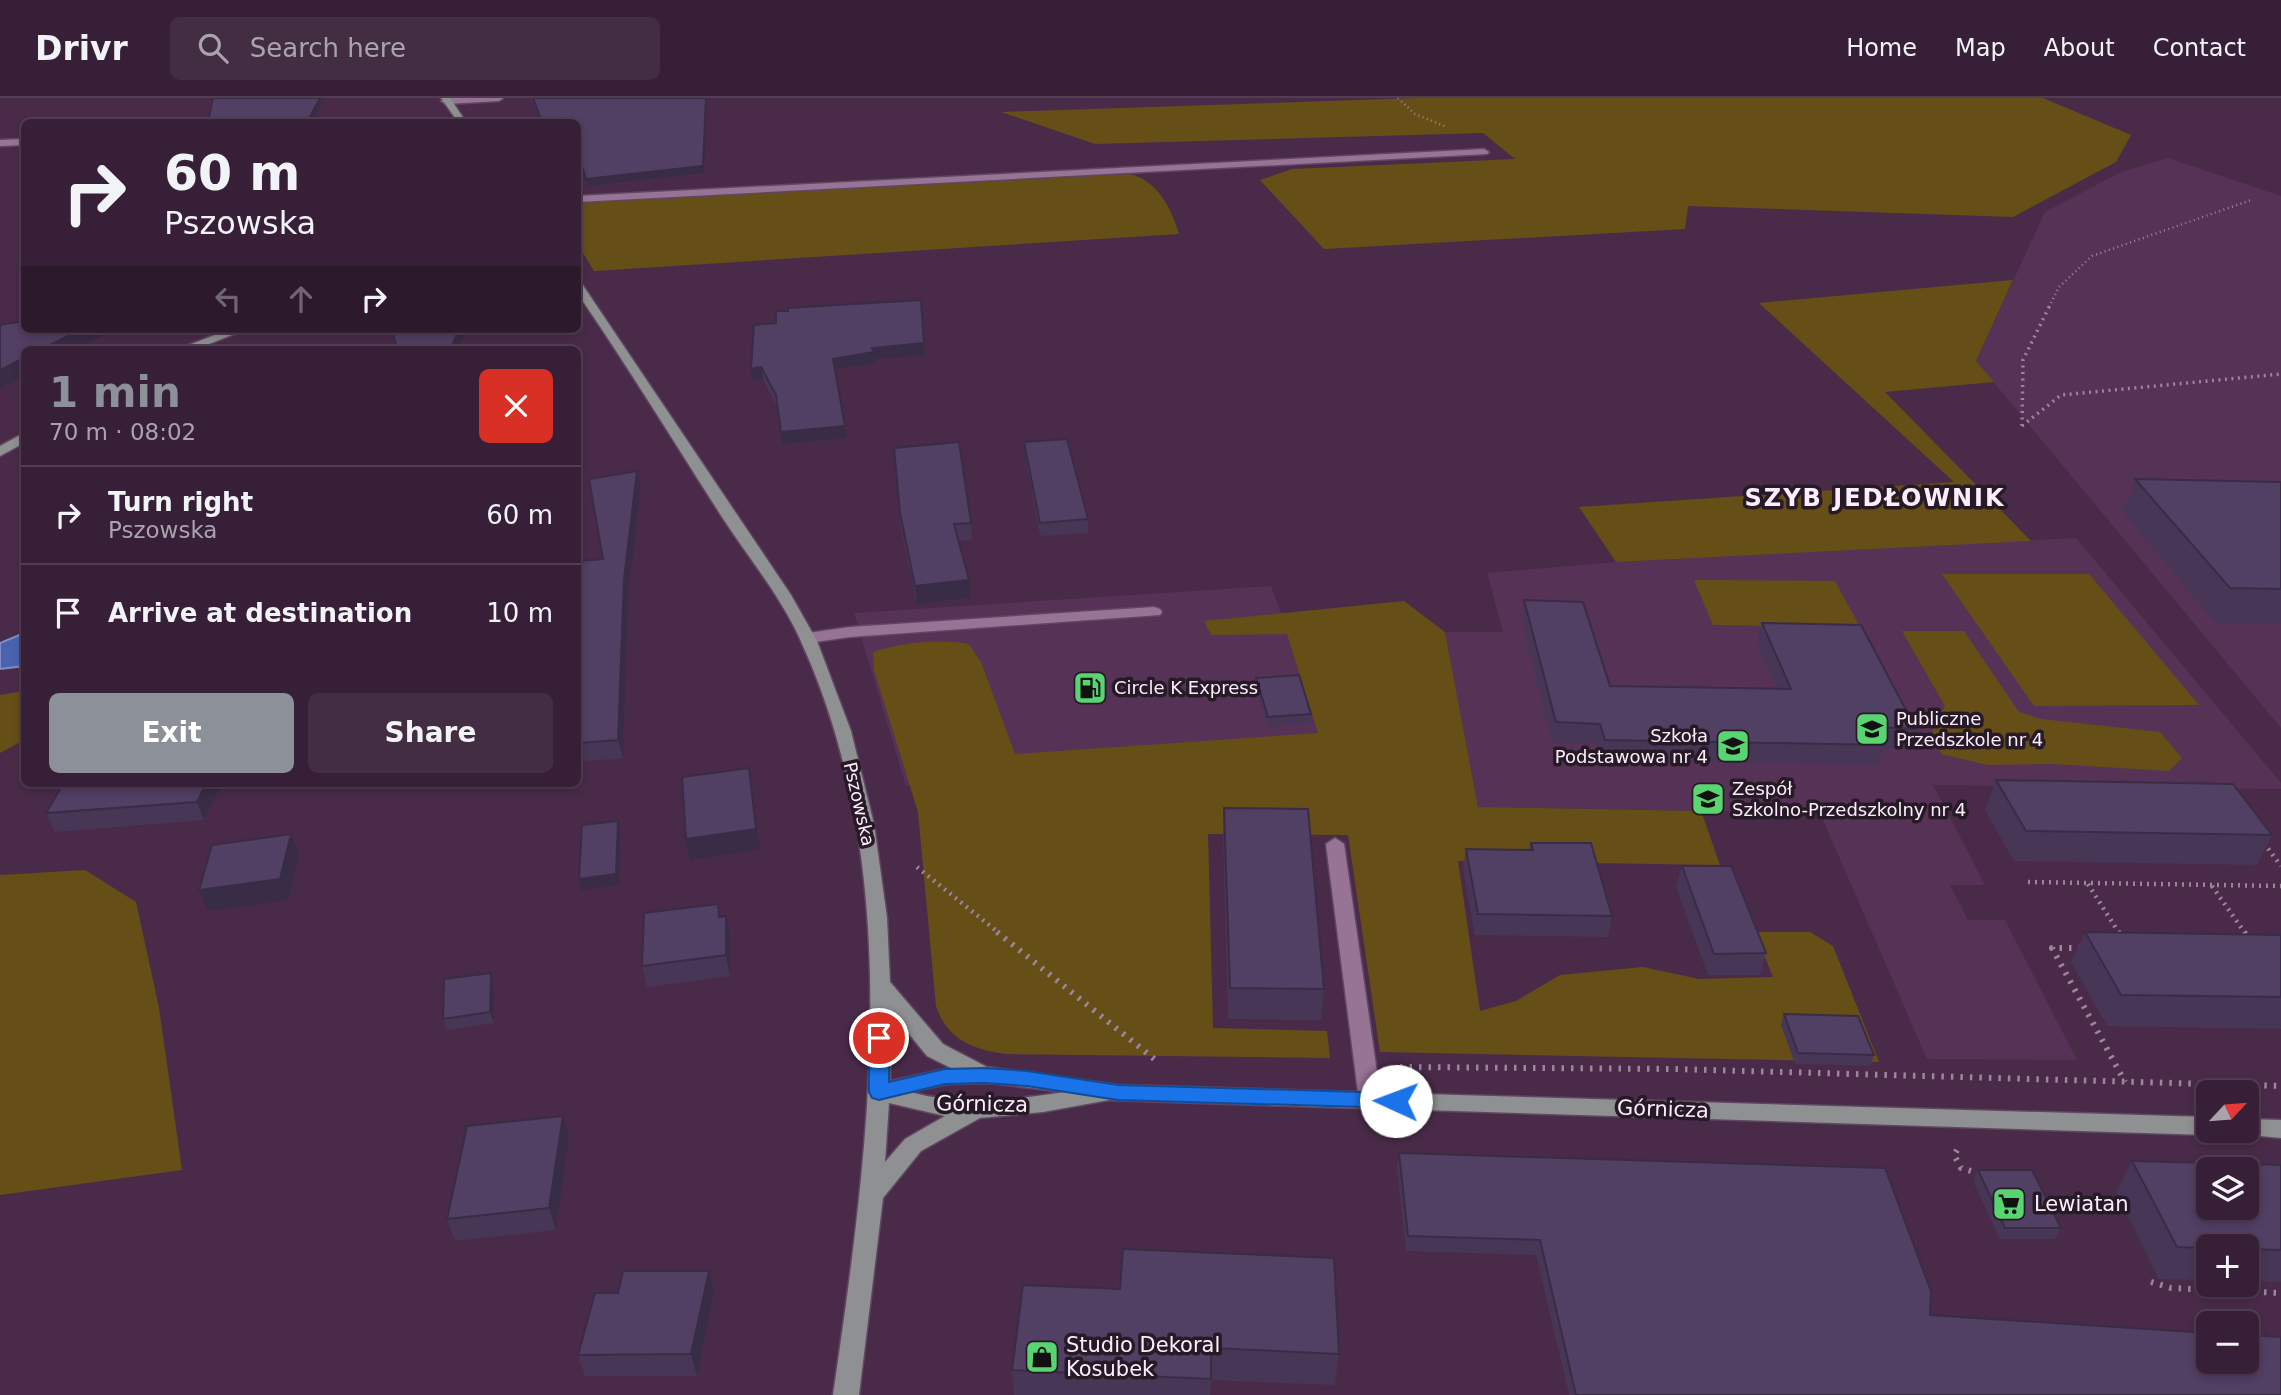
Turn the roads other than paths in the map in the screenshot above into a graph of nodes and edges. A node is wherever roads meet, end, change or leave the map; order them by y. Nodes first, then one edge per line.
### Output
1 (499, 98) edge
2 (446, 99) edge
3 (460, 119) edge
4 (21, 142) edge
5 (0, 143) edge
6 (1484, 152) dead end
7 (581, 199) edge
8 (581, 294) edge
9 (230, 333) edge
10 (193, 346) edge
11 (21, 440) edge
12 (0, 452) edge
13 (1154, 612) dead end
14 (808, 638) junction
15 (1335, 844) dead end
16 (879, 983) junction
17 (985, 1076) junction
18 (879, 1092) junction
19 (1118, 1093) junction
20 (1370, 1100) junction
21 (978, 1108) junction
22 (2196, 1126) edge
23 (2259, 1128) edge
24 (2281, 1129) edge
25 (873, 1193) junction
26 (846, 1395) edge

1 - 2 street
2 - 3 main road
4 - 5 street
6 - 7 street
8 - 14 main road, Pszowska
9 - 10 main road
11 - 12 main road
13 - 14 street
14 - 16 main road, Pszowska
15 - 20 street
16 - 17 main road
16 - 18 main road, Pszowska
17 - 18 main road, Górnicza
17 - 19 main road, Górnicza
18 - 21 main road, Górnicza
18 - 25 main road, Pszowska
19 - 20 main road, Górnicza
19 - 21 main road, Górnicza
20 - 22 main road, Górnicza
21 - 25 main road
23 - 24 main road
25 - 26 main road, Pszowska

